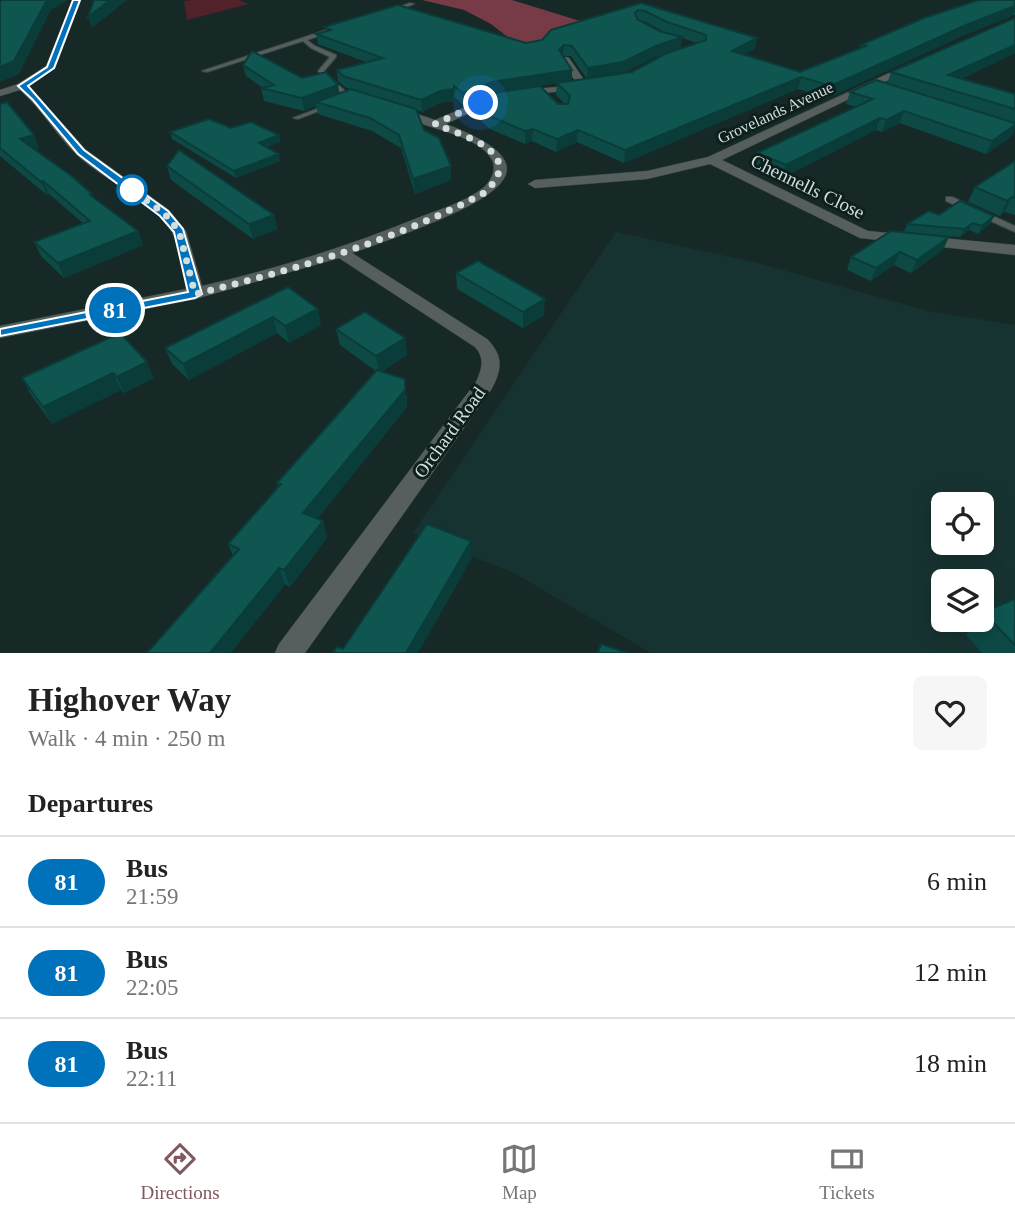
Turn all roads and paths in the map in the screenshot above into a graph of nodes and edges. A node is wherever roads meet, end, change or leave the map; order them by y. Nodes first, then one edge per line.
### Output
1 (76, 0) edge
2 (412, 4) dead end
3 (387, 12) edge
4 (341, 28) edge
5 (305, 41) junction
6 (566, 60) edge
7 (919, 62) edge
8 (205, 71) dead end
9 (872, 85) junction
10 (22, 86) junction
11 (884, 89) edge
12 (543, 91) junction
13 (0, 93) edge
14 (556, 105) edge
15 (389, 108) edge
16 (296, 118) dead end
17 (435, 124) junction
18 (712, 159) junction
19 (535, 184) dead end
20 (949, 199) dead end
21 (1015, 229) edge
22 (1015, 250) edge
23 (341, 253) junction
24 (195, 294) junction
25 (0, 332) edge
26 (289, 653) edge

1 - 10 street
2 - 3 lane
4 - 5 lane
5 - 8 lane
5 - 16 lane
6 - 12 street
7 - 9 street, Grovelands Avenue
9 - 11 street
9 - 18 street, Grovelands Avenue
10 - 13 street
10 - 24 street
12 - 14 street
12 - 17 street
15 - 17 street
17 - 23 street
18 - 19 street, Grovelands Avenue
18 - 22 street, Chennells Close
20 - 21 lane
23 - 24 street
23 - 26 street, Orchard Road
24 - 25 street

